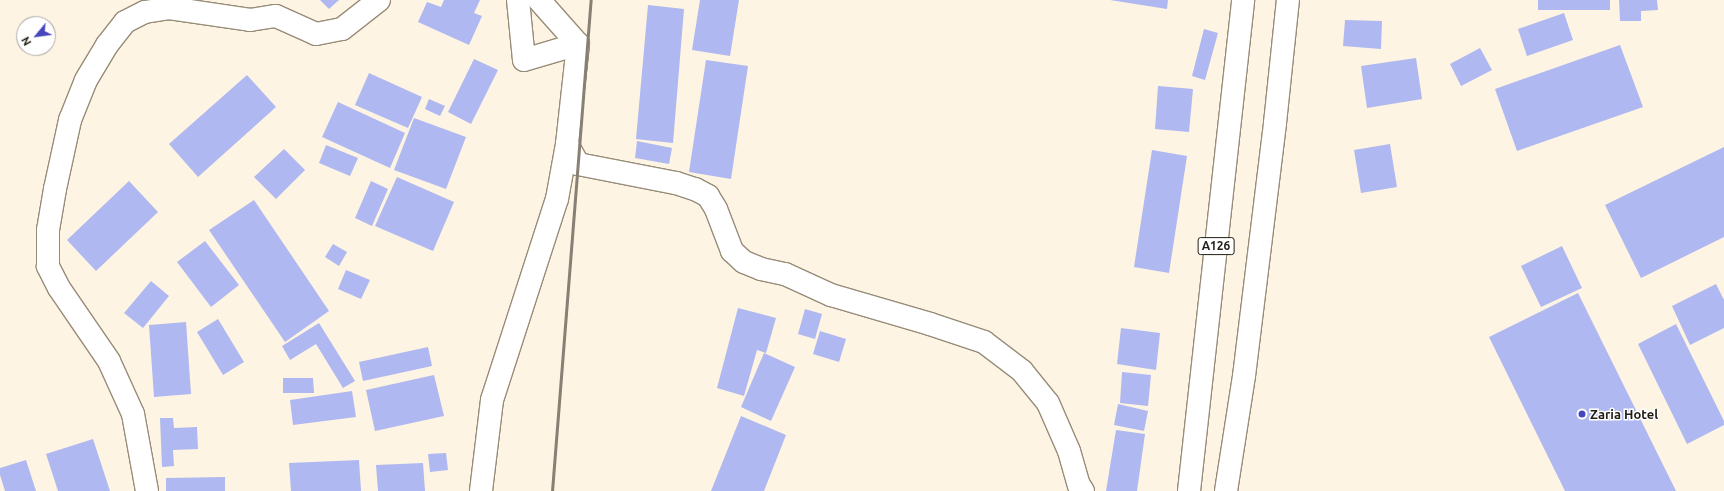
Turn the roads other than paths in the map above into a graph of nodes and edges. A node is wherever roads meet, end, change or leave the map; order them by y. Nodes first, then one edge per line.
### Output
1 (379, 0) edge
2 (518, 0) edge
3 (540, 0) edge
4 (1243, 0) edge
5 (1288, 0) edge
6 (578, 44) junction
7 (567, 144) junction
8 (147, 491) edge
9 (481, 491) edge
10 (1083, 491) edge
11 (1189, 491) edge
12 (1226, 491) edge

1 - 8 main road
2 - 6 main road
3 - 6 main road
4 - 11 main road, A126
5 - 12 main road
6 - 7 main road
7 - 9 main road
7 - 10 main road

